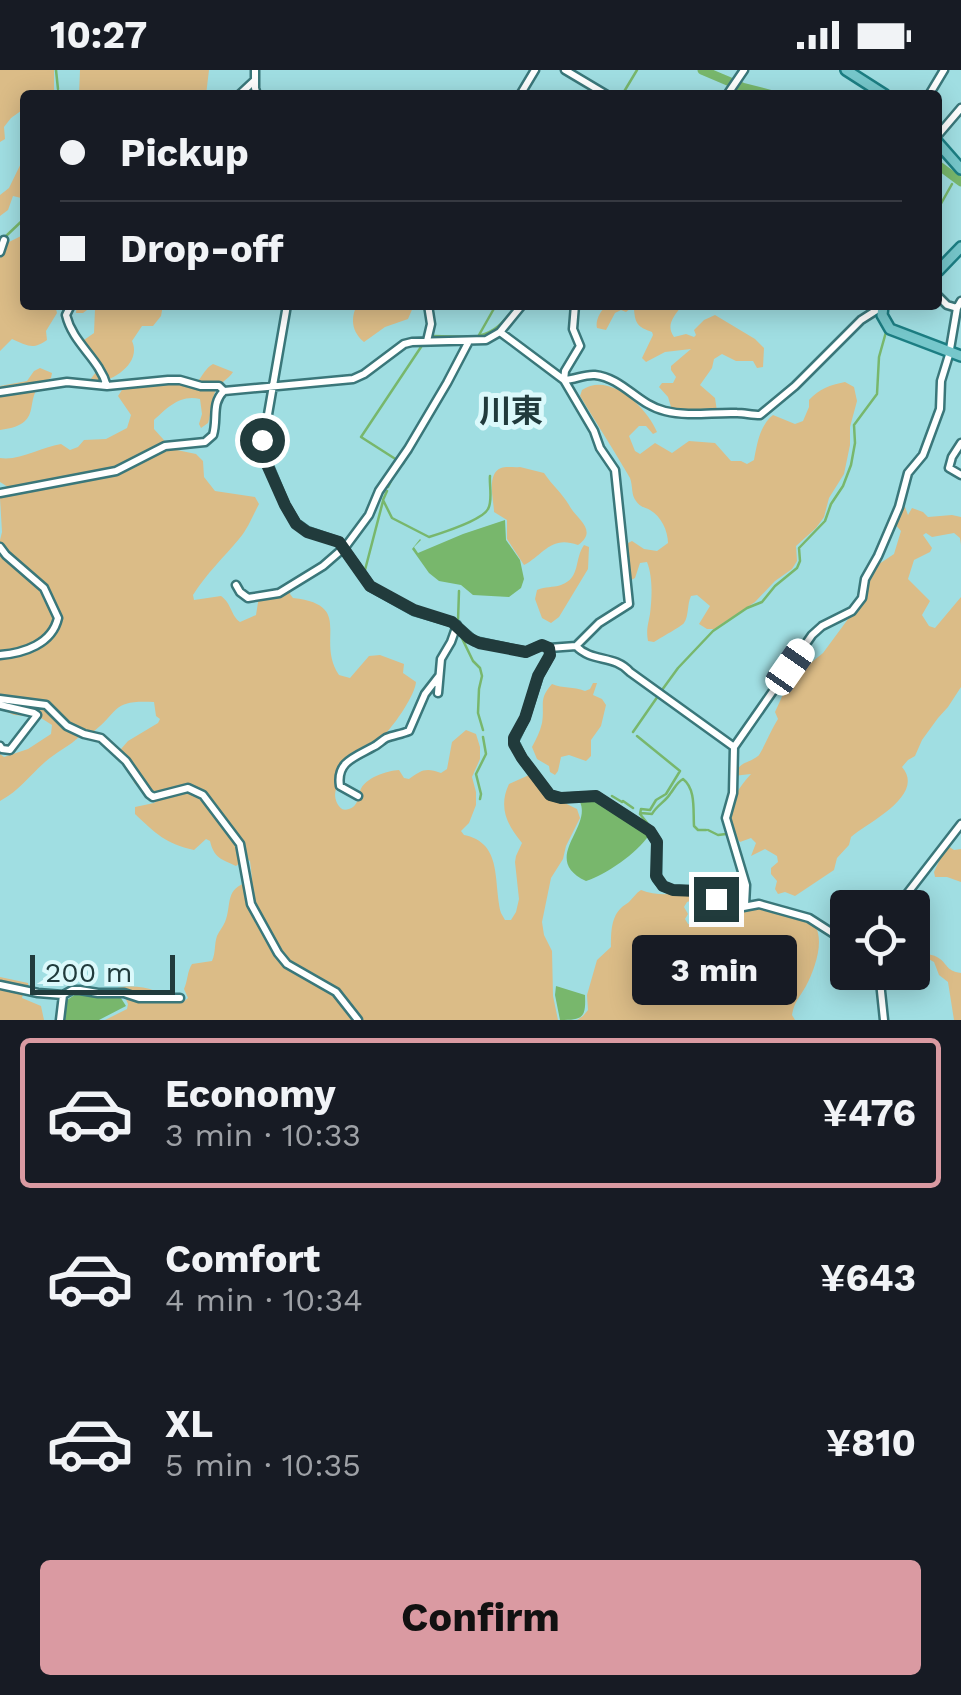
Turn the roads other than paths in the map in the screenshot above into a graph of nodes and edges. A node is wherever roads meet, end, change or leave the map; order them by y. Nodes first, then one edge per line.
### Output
1 (255, 70) edge
2 (565, 70) edge
3 (846, 70) edge
4 (254, 81) junction
5 (244, 90) edge
6 (256, 90) edge
7 (599, 90) edge
8 (877, 90) edge
9 (961, 108) edge
10 (942, 130) edge
11 (942, 147) edge
12 (961, 168) edge
13 (4, 240) dead end
14 (961, 247) edge
15 (0, 252) edge
16 (942, 268) edge
17 (959, 304) edge
18 (69, 310) edge
19 (286, 310) edge
20 (429, 310) edge
21 (518, 310) edge
22 (574, 310) edge
23 (876, 310) edge
24 (882, 310) edge
25 (500, 332) junction
26 (428, 341) junction
27 (468, 341) junction
28 (949, 352) junction
29 (961, 356) edge
30 (564, 380) junction
31 (107, 386) junction
32 (274, 386) junction
33 (224, 391) junction
34 (0, 392) edge
35 (961, 443) edge
36 (961, 475) edge
37 (0, 493) edge
38 (0, 547) edge
39 (344, 548) junction
40 (236, 585) dead end
41 (457, 624) junction
42 (576, 646) junction
43 (549, 648) junction
44 (0, 655) edge
45 (439, 676) junction
46 (438, 693) dead end
47 (0, 702) edge
48 (0, 746) edge
49 (734, 747) junction
50 (358, 796) dead end
51 (961, 824) edge
52 (910, 890) edge
53 (745, 905) junction
54 (830, 931) edge
55 (0, 985) edge
56 (881, 990) edge
57 (63, 994) junction
58 (180, 998) dead end
59 (60, 1020) edge
60 (358, 1020) edge
61 (884, 1020) edge

1 - 4 street
2 - 7 street
3 - 8 main road
4 - 5 street
4 - 6 street
9 - 10 street
11 - 12 main road
13 - 15 street
14 - 16 main road
17 - 28 street
18 - 31 street
19 - 32 street
20 - 26 street
21 - 25 street
22 - 30 street
23 - 30 street
24 - 28 main road
25 - 27 street
25 - 30 street
26 - 27 street
26 - 32 street
27 - 39 street
28 - 29 main road
28 - 49 street
30 - 42 street
31 - 33 street
31 - 34 street
32 - 33 street
32 - 39 street
33 - 37 street
35 - 36 street
38 - 44 street
39 - 40 street
39 - 41 street
41 - 43 street
41 - 45 street
42 - 43 street
42 - 49 street
43 - 53 street
45 - 46 street
45 - 50 street
47 - 48 street
47 - 60 street
49 - 53 street
51 - 52 street
53 - 54 street
55 - 57 street
56 - 61 street
57 - 58 street
57 - 59 street

